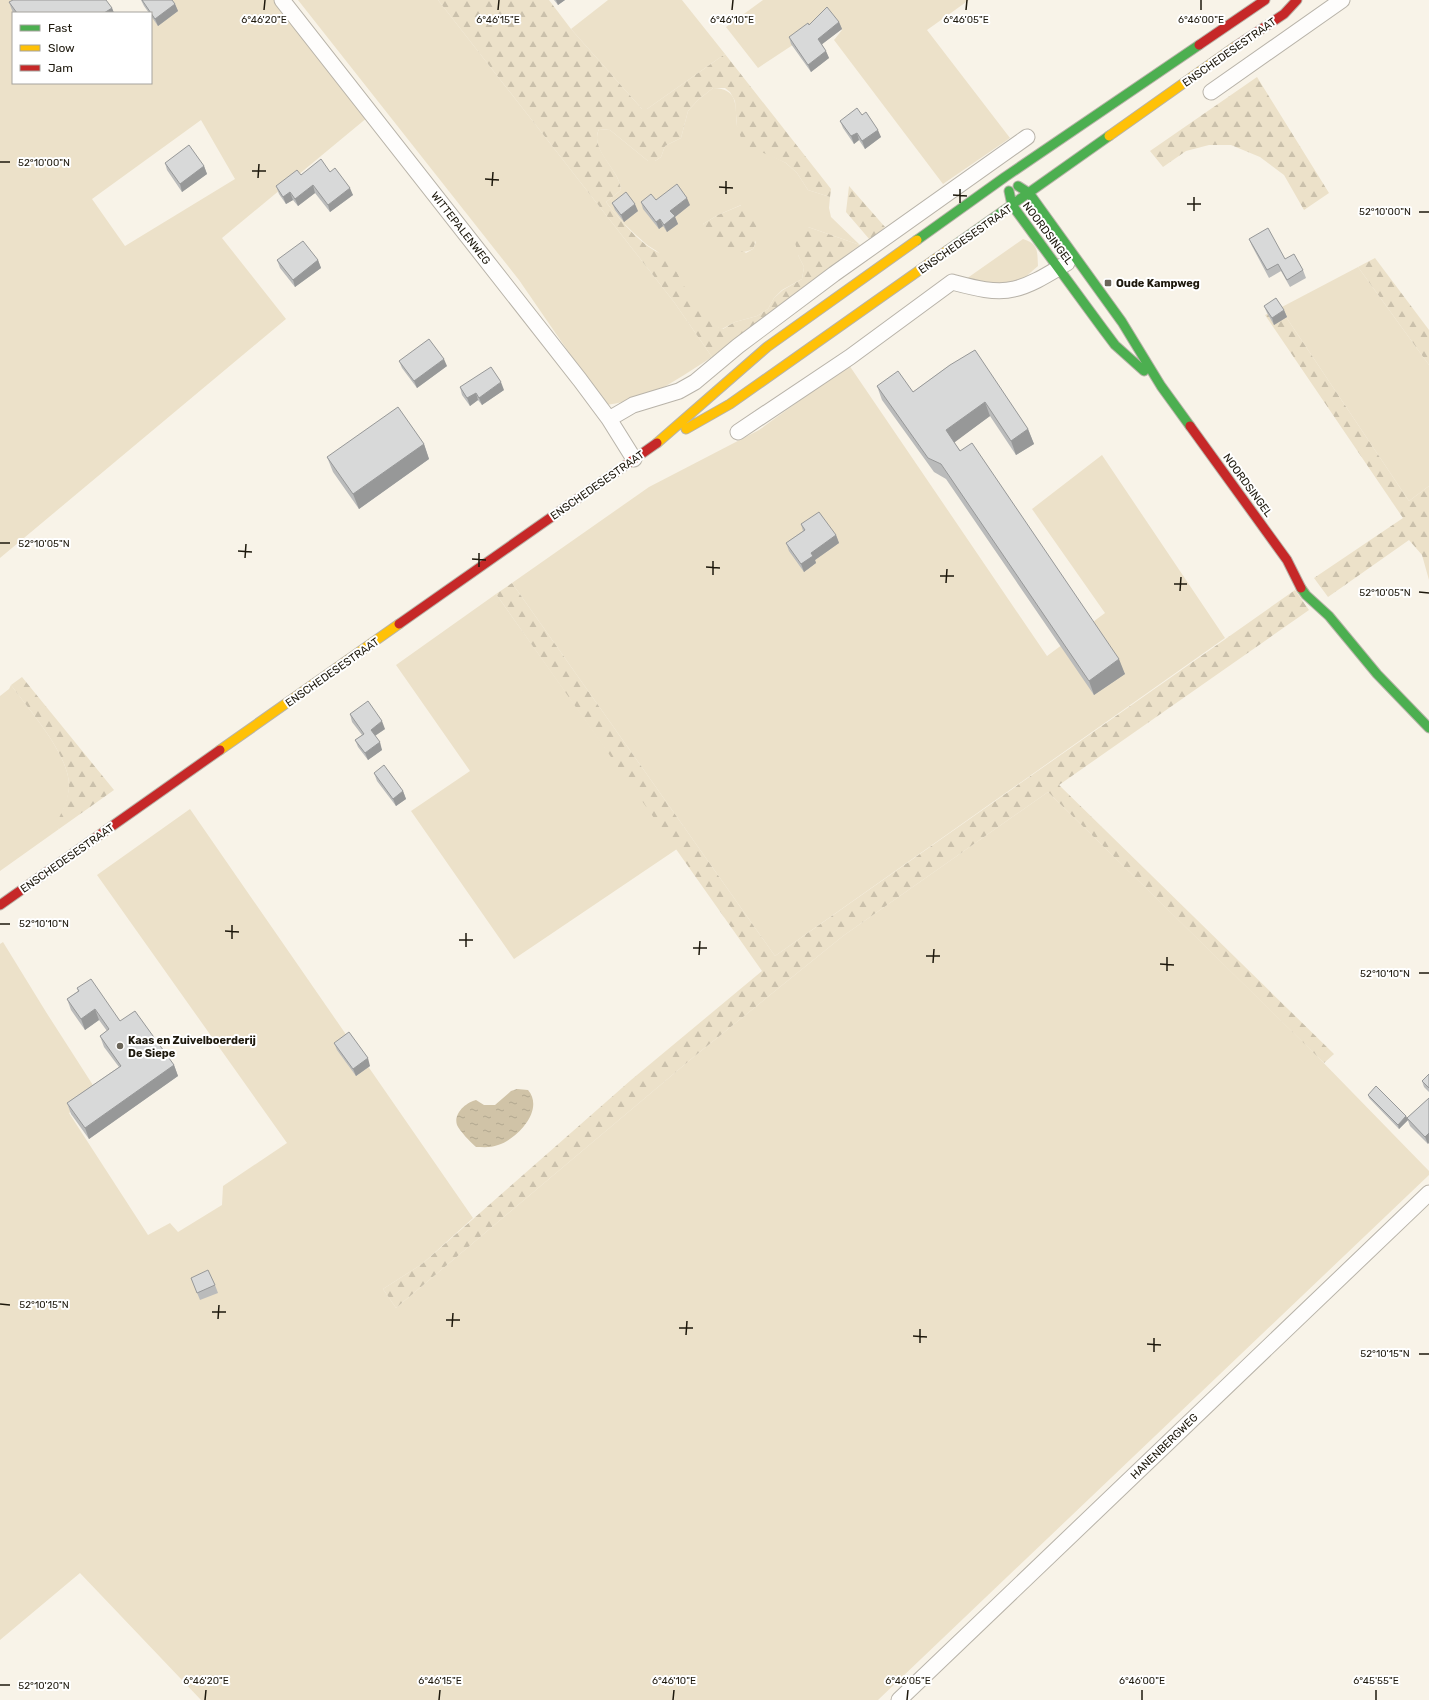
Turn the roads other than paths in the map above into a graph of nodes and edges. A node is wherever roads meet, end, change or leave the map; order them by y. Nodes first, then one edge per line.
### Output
1 (282, 0) edge
2 (1265, 0) edge
3 (1297, 0) edge
4 (1342, 0) edge
5 (1211, 92) dead end
6 (1027, 137) dead end
7 (1005, 177) junction
8 (1029, 193) junction
9 (1012, 205) junction
10 (1076, 257) junction
11 (1059, 268) junction
12 (1161, 386) junction
13 (609, 419) junction
14 (738, 432) dead end
15 (664, 438) junction
16 (634, 459) junction
17 (1287, 560) junction
18 (1303, 572) dead end
19 (1318, 593) dead end
20 (1329, 616) junction
21 (1429, 728) edge
22 (0, 905) edge
23 (1429, 1193) edge
24 (898, 1700) edge

1 - 13 street, WITTEPALENWEG
2 - 7 street, ENSCHEDESESTRAAT
3 - 8 street, ENSCHEDESESTRAAT
4 - 5 street, ENSCHEDESESTRAAT
6 - 13 street
7 - 8 street, NOORDSINGEL
7 - 9 street, NOORDSINGEL
7 - 15 street, ENSCHEDESESTRAAT
8 - 9 street, ENSCHEDESESTRAAT
8 - 10 street, NOORDSINGEL
9 - 11 street, NOORDSINGEL
9 - 15 street, ENSCHEDESESTRAAT
10 - 11 street
10 - 12 street, NOORDSINGEL
11 - 12 street, NOORDSINGEL
11 - 14 street
12 - 17 street, NOORDSINGEL
13 - 16 street, WITTEPALENWEG
15 - 16 street, ENSCHEDESESTRAAT
16 - 22 street, ENSCHEDESESTRAAT
17 - 18 street, NOORDSINGEL
17 - 20 street, NOORDSINGEL
19 - 20 street, NOORDSINGEL
20 - 21 street, NOORDSINGEL
23 - 24 street, HANENBERGWEG

